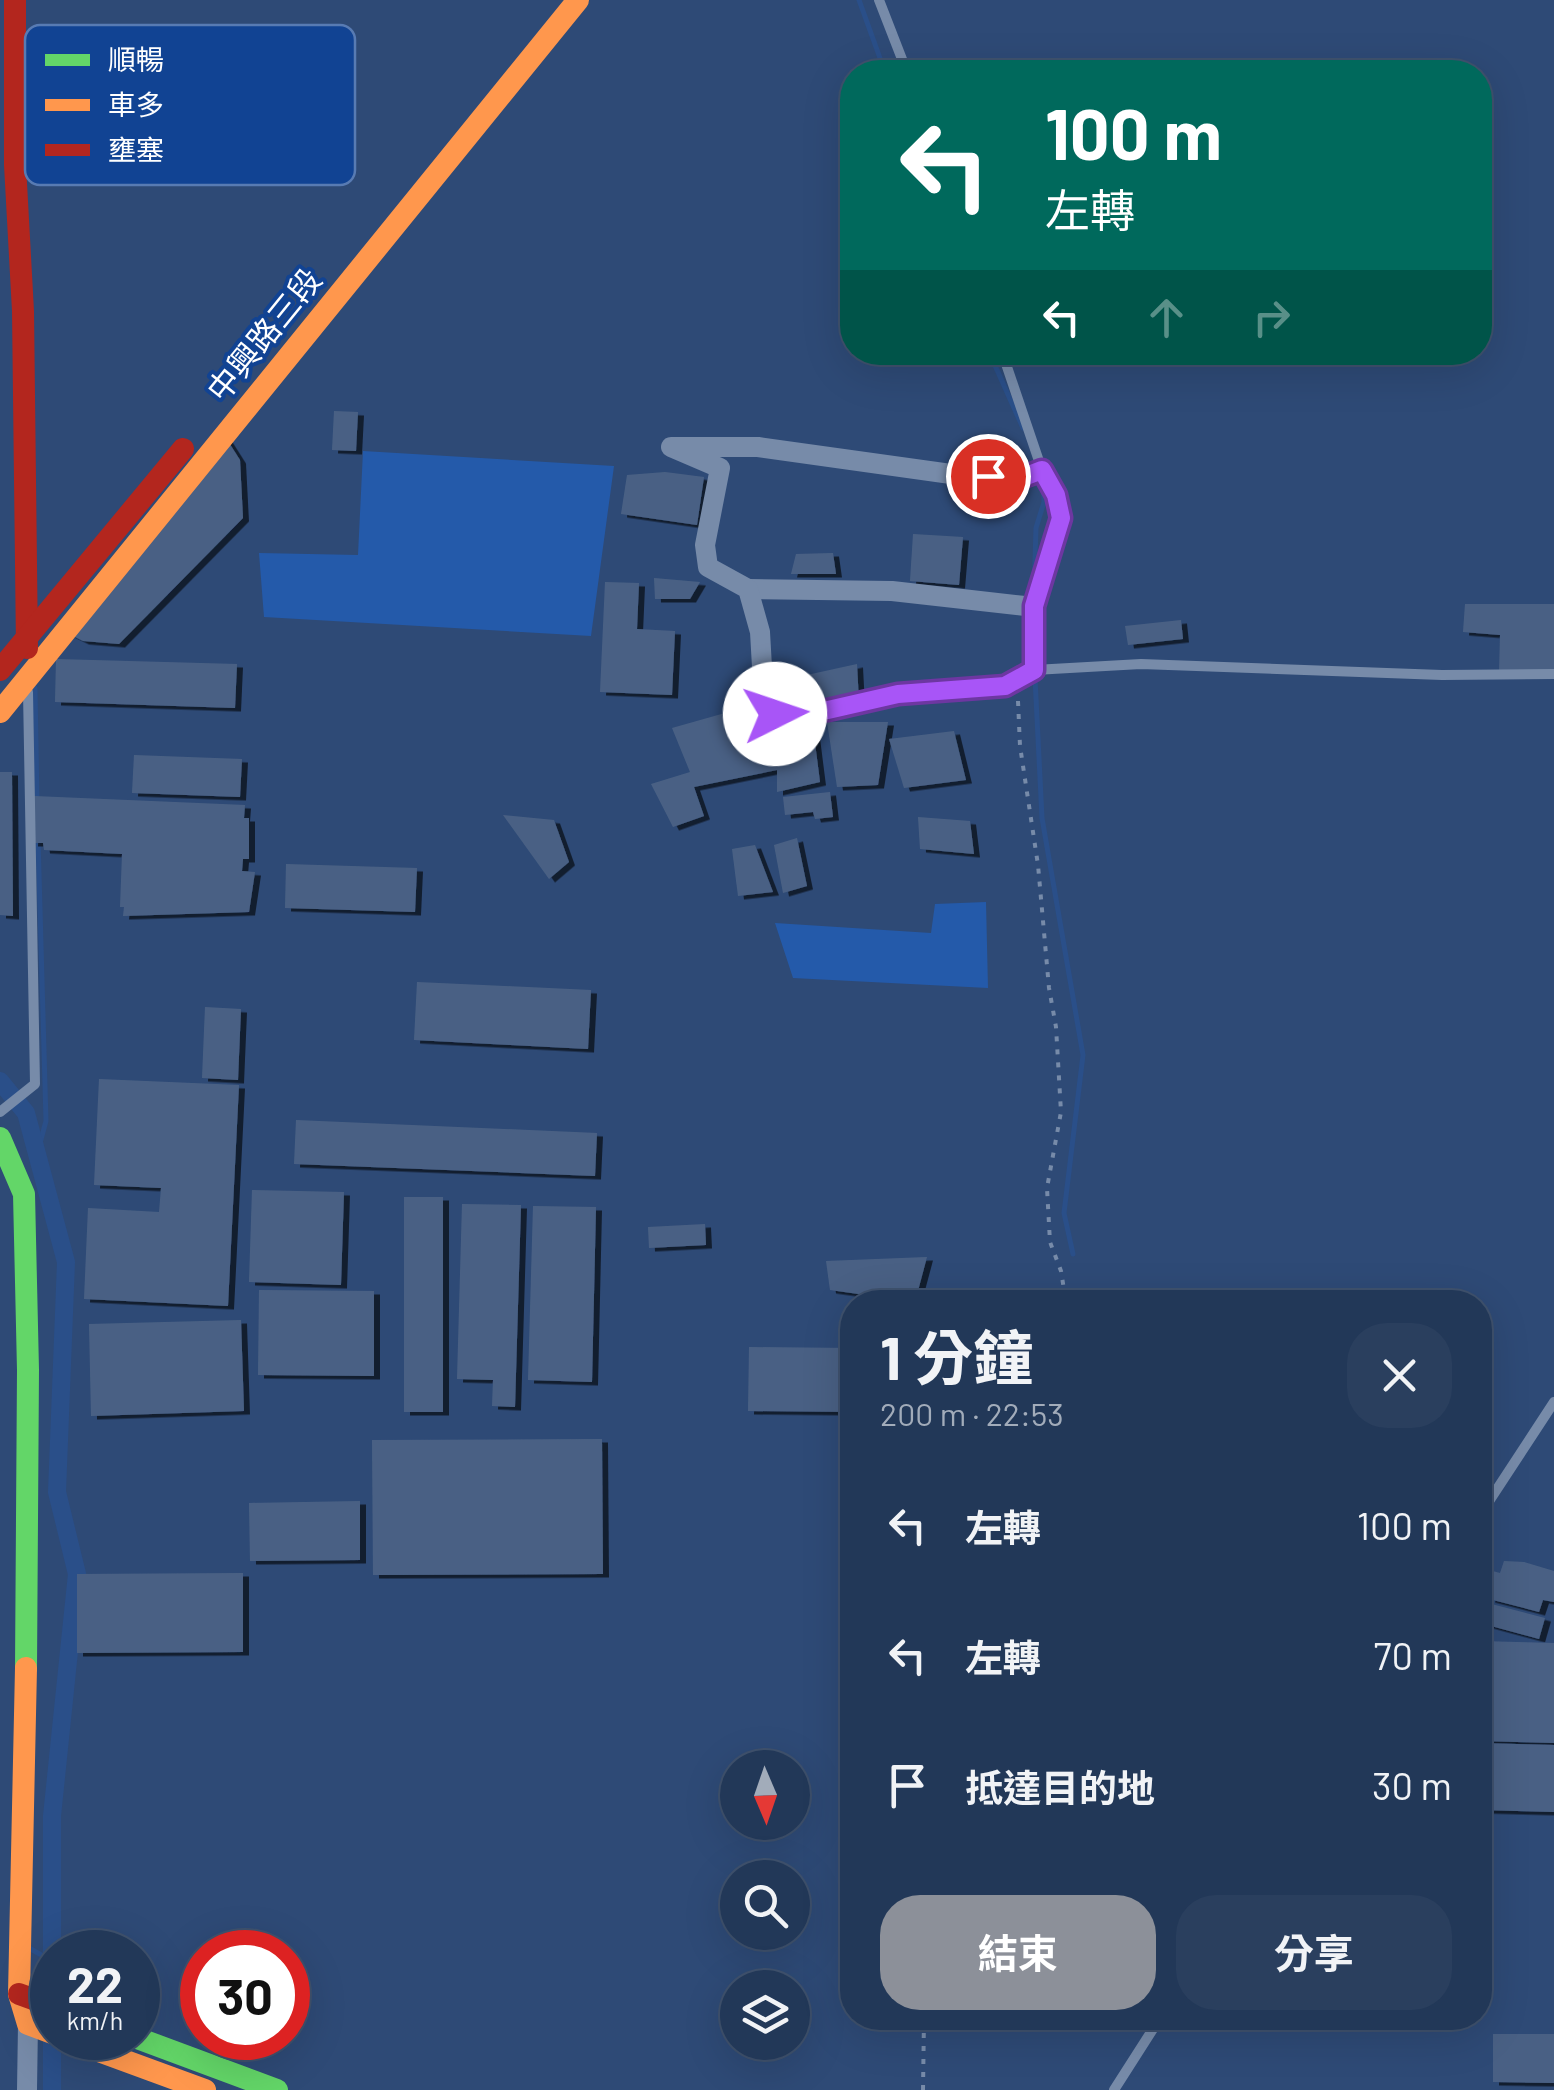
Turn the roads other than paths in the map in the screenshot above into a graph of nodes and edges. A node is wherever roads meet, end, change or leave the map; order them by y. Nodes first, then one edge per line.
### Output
1 (15, 0) edge
2 (558, 0) edge
3 (578, 0) edge
4 (879, 0) edge
5 (902, 60) edge
6 (8, 165) edge
7 (1006, 365) edge
8 (223, 401) dead end
9 (198, 430) dead end
10 (1042, 470) junction
11 (748, 588) junction
12 (1034, 606) junction
13 (26, 635) junction
14 (0, 670) edge
15 (1034, 670) junction
16 (1554, 674) edge
17 (28, 676) junction
18 (0, 712) edge
19 (0, 1112) edge
20 (0, 1138) edge
21 (1554, 1402) edge
22 (1492, 1497) edge
23 (19, 1994) junction
24 (30, 1998) edge
25 (28, 2024) joint
26 (1152, 2030) edge
27 (160, 2047) edge
28 (124, 2060) edge
29 (27, 2090) edge
30 (205, 2090) edge
31 (277, 2090) edge
32 (1114, 2090) edge

1 - 6 street
2 - 8 street, 中興路三段
3 - 17 street, 中興路三段
4 - 5 lane
6 - 13 street
7 - 10 lane
9 - 13 street, 中興路三段
10 - 11 street
10 - 12 lane
11 - 12 street
11 - 15 street
12 - 15 lane
13 - 14 street, 中興路三段
13 - 17 street
15 - 16 lane
17 - 18 street, 中興路三段
17 - 19 lane
20 - 23 street
21 - 22 lane
23 - 24 street
23 - 25 street
25 - 29 street
26 - 32 lane
27 - 31 street
28 - 30 street

